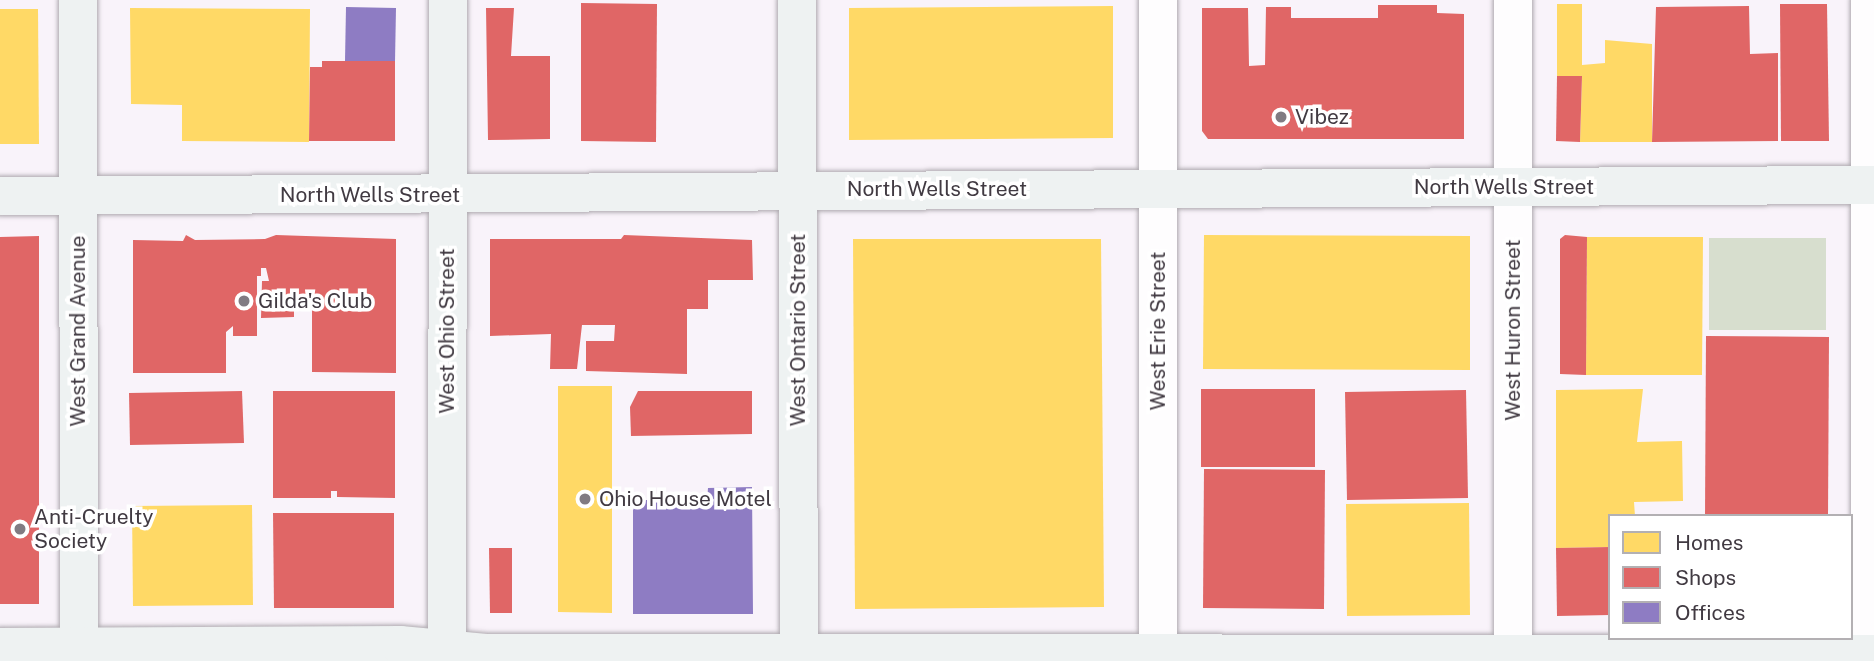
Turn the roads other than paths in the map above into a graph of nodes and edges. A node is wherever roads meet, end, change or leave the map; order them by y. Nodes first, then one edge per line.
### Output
1 (78, 0) edge
2 (448, 0) edge
3 (797, 0) edge
4 (1158, 0) edge
5 (1513, 0) edge
6 (1870, 0) edge
7 (1872, 185) edge
8 (1513, 187) junction
9 (1158, 189) junction
10 (797, 190) junction
11 (447, 195) junction
12 (0, 196) edge
13 (78, 196) junction
14 (0, 647) edge
15 (79, 654) edge
16 (447, 655) edge
17 (1872, 656) edge
18 (799, 657) edge
19 (1158, 657) edge
20 (1513, 658) edge

1 - 13 main road, West Grand Avenue
2 - 11 main road, West Ohio Street
3 - 10 main road, West Ontario Street
4 - 9 street, West Erie Street
5 - 8 street, West Huron Street
6 - 7 street
7 - 8 main road, North Wells Street
7 - 17 street
8 - 9 main road, North Wells Street
8 - 20 street, West Huron Street
9 - 10 main road, North Wells Street
9 - 19 street, West Erie Street
10 - 11 main road, North Wells Street
10 - 18 main road, West Ontario Street
11 - 13 main road, North Wells Street
11 - 16 main road, West Ohio Street
12 - 13 main road, North Wells Street
13 - 15 main road, West Grand Avenue
14 - 15 main road
15 - 16 main road
16 - 18 main road
17 - 20 main road
18 - 19 main road
19 - 20 main road

